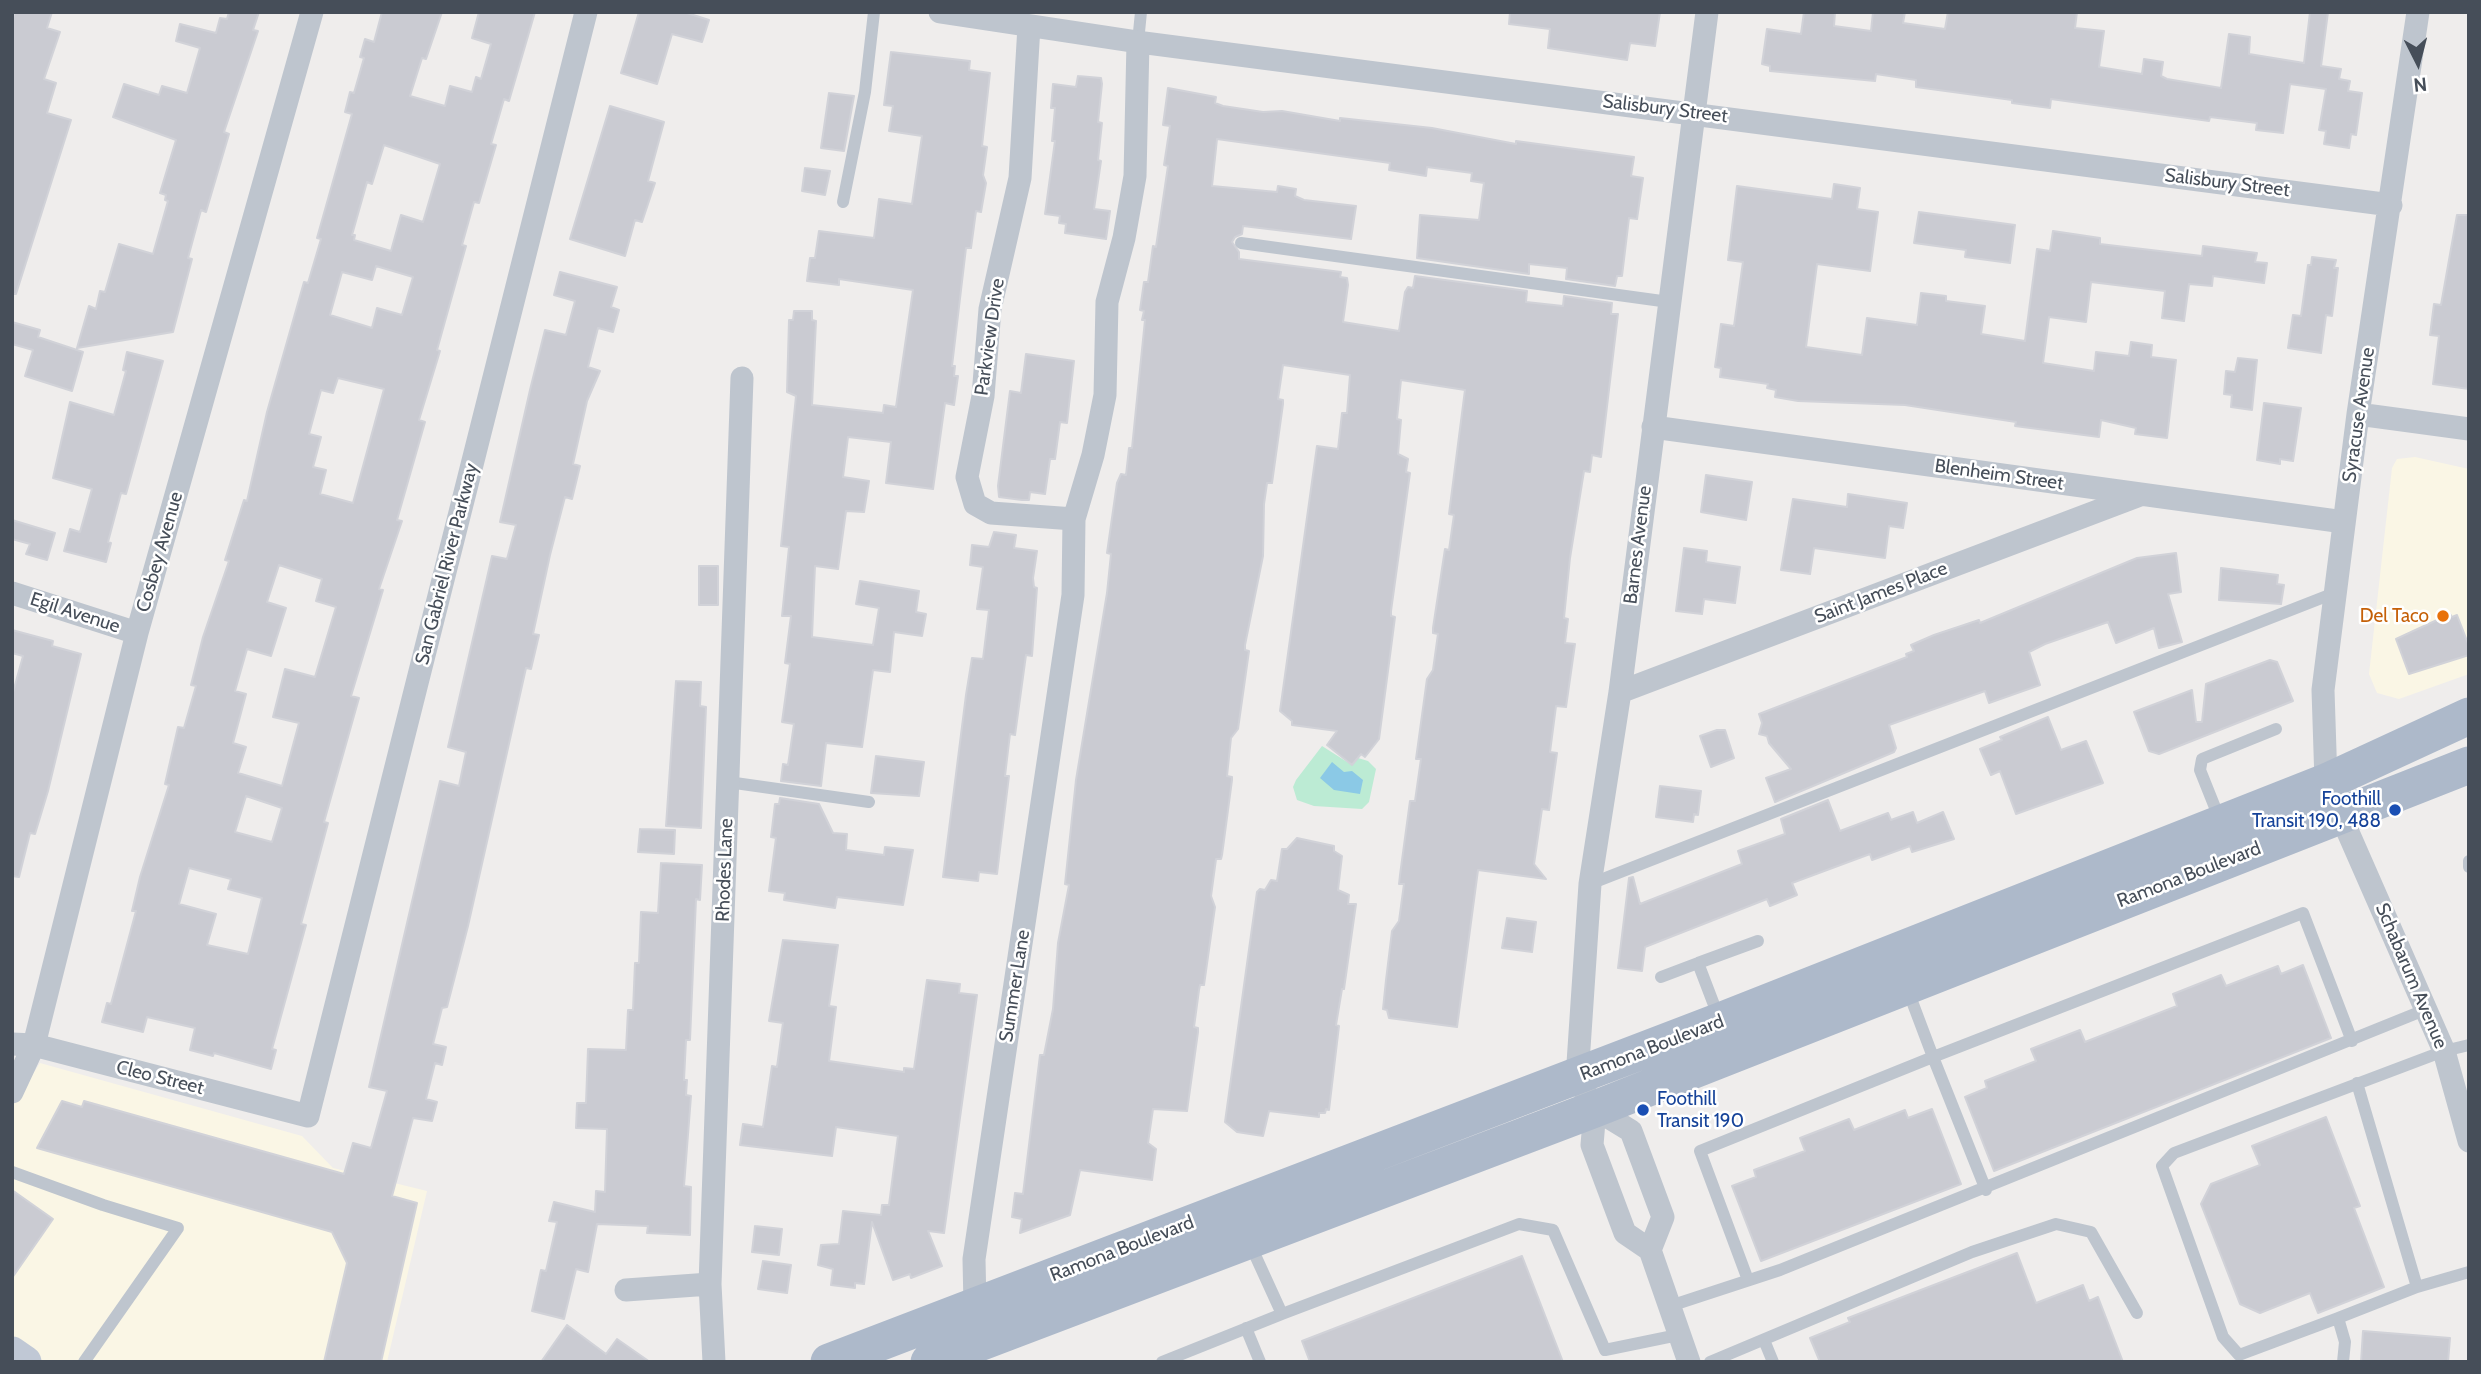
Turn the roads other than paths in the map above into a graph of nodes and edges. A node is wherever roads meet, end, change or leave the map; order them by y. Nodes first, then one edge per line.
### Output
1 (312, 12) edge
2 (586, 12) edge
3 (874, 12) edge
4 (940, 12) edge
5 (1141, 12) edge
6 (1706, 12) edge
7 (2418, 12) edge
8 (1028, 26) junction
9 (1138, 42) junction
10 (1694, 113) junction
11 (843, 202) dead end
12 (2391, 205) junction
13 (1241, 243) dead end
14 (1669, 302) junction
15 (742, 377) dead end
16 (2357, 414) junction
17 (1653, 427) junction
18 (2469, 429) edge
19 (2143, 494) junction
20 (1074, 519) junction
21 (2344, 522) junction
22 (2337, 592) junction
23 (12, 593) edge
24 (137, 634) junction
25 (1620, 692) junction
26 (2469, 716) edge
27 (2276, 729) dead end
28 (2469, 765) edge
29 (728, 782) junction
30 (2326, 782) junction
31 (869, 802) dead end
32 (2341, 816) junction
33 (2221, 824) junction
34 (2469, 861) edge
35 (2469, 867) edge
36 (1590, 884) junction
37 (1758, 941) dead end
38 (1698, 963) junction
39 (1661, 977) dead end
40 (1906, 986) junction
41 (2427, 1009) junction
42 (1720, 1021) junction
43 (2352, 1041) junction
44 (23, 1045) edge
45 (2469, 1045) edge
46 (2444, 1051) junction
47 (1933, 1057) junction
48 (1577, 1078) junction
49 (2357, 1083) junction
50 (12, 1092) edge
51 (1595, 1109) junction
52 (308, 1116) joint
53 (2469, 1141) edge
54 (12, 1171) edge
55 (1986, 1190) junction
56 (1248, 1238) junction
57 (1650, 1250) junction
58 (2469, 1272) edge
59 (1748, 1280) junction
60 (710, 1284) junction
61 (2417, 1287) junction
62 (626, 1290) dead end
63 (975, 1306) junction
64 (1667, 1307) junction
65 (2137, 1313) dead end
66 (1282, 1314) junction
67 (2338, 1318) junction
68 (1246, 1328) junction
69 (1678, 1335) junction
70 (1764, 1340) junction
71 (12, 1353) edge
72 (24, 1362) edge
73 (84, 1362) edge
74 (714, 1362) edge
75 (829, 1362) edge
76 (929, 1362) edge
77 (1162, 1362) edge
78 (1260, 1362) edge
79 (1689, 1362) edge
80 (1710, 1362) edge
81 (1773, 1362) edge
82 (2343, 1362) edge

1 - 24 street, Cosbey Avenue
2 - 52 street, San Gabriel River Parkway
3 - 11 lane
4 - 8 street, Salisbury Street
5 - 9 lane
6 - 10 street, Barnes Avenue
7 - 12 street, Syracuse Avenue
8 - 9 street, Salisbury Street
8 - 20 street, Parkview Drive
9 - 10 street, Salisbury Street
9 - 20 street
10 - 12 street, Salisbury Street
10 - 14 street, Barnes Avenue
12 - 16 street, Syracuse Avenue
13 - 14 lane
14 - 17 street, Barnes Avenue
15 - 29 street, Rhodes Lane
16 - 18 street
16 - 21 street, Syracuse Avenue
17 - 19 street, Blenheim Street
17 - 25 street, Barnes Avenue
19 - 21 street, Blenheim Street
19 - 25 street, Saint James Place
20 - 63 street, Summer Lane
21 - 22 street, Syracuse Avenue
22 - 30 street, Syracuse Avenue
22 - 36 lane
23 - 24 street, Egil Avenue
24 - 44 street, Cosbey Avenue
25 - 36 street, Barnes Avenue
26 - 30 main road, Ramona Boulevard
27 - 33 lane
28 - 32 main road, Ramona Boulevard
29 - 31 lane
29 - 60 street, Rhodes Lane
30 - 32 street, Syracuse Avenue
30 - 33 main road, Ramona Boulevard
32 - 40 main road, Ramona Boulevard
32 - 41 street, Schabarum Avenue
33 - 42 main road, Ramona Boulevard
34 - 35 lane
36 - 48 street, Barnes Avenue
37 - 38 lane
38 - 39 lane
38 - 42 lane
40 - 47 lane
40 - 51 main road, Ramona Boulevard
41 - 43 lane
41 - 46 street, Schabarum Avenue
42 - 48 main road, Ramona Boulevard
43 - 47 lane
43 - 55 lane
44 - 50 street, Cosbey Avenue
44 - 52 street, Cleo Street
45 - 46 lane
46 - 49 lane
46 - 53 street, Schabarum Avenue
47 - 55 lane
47 - 59 lane
48 - 51 street
48 - 63 main road, Ramona Boulevard
49 - 61 lane
49 - 67 lane
51 - 56 main road, Ramona Boulevard
51 - 57 street
51 - 57 street
54 - 73 lane
55 - 59 lane
56 - 66 lane
56 - 76 main road, Ramona Boulevard
57 - 64 street
58 - 61 lane
59 - 64 lane
60 - 62 street
60 - 74 street, Rhodes Lane
61 - 67 lane
63 - 75 main road, Ramona Boulevard
64 - 69 street
65 - 70 lane
66 - 68 lane
66 - 69 lane
67 - 82 lane
68 - 77 lane
68 - 78 lane
69 - 79 street
70 - 80 lane
70 - 81 lane
71 - 72 street

